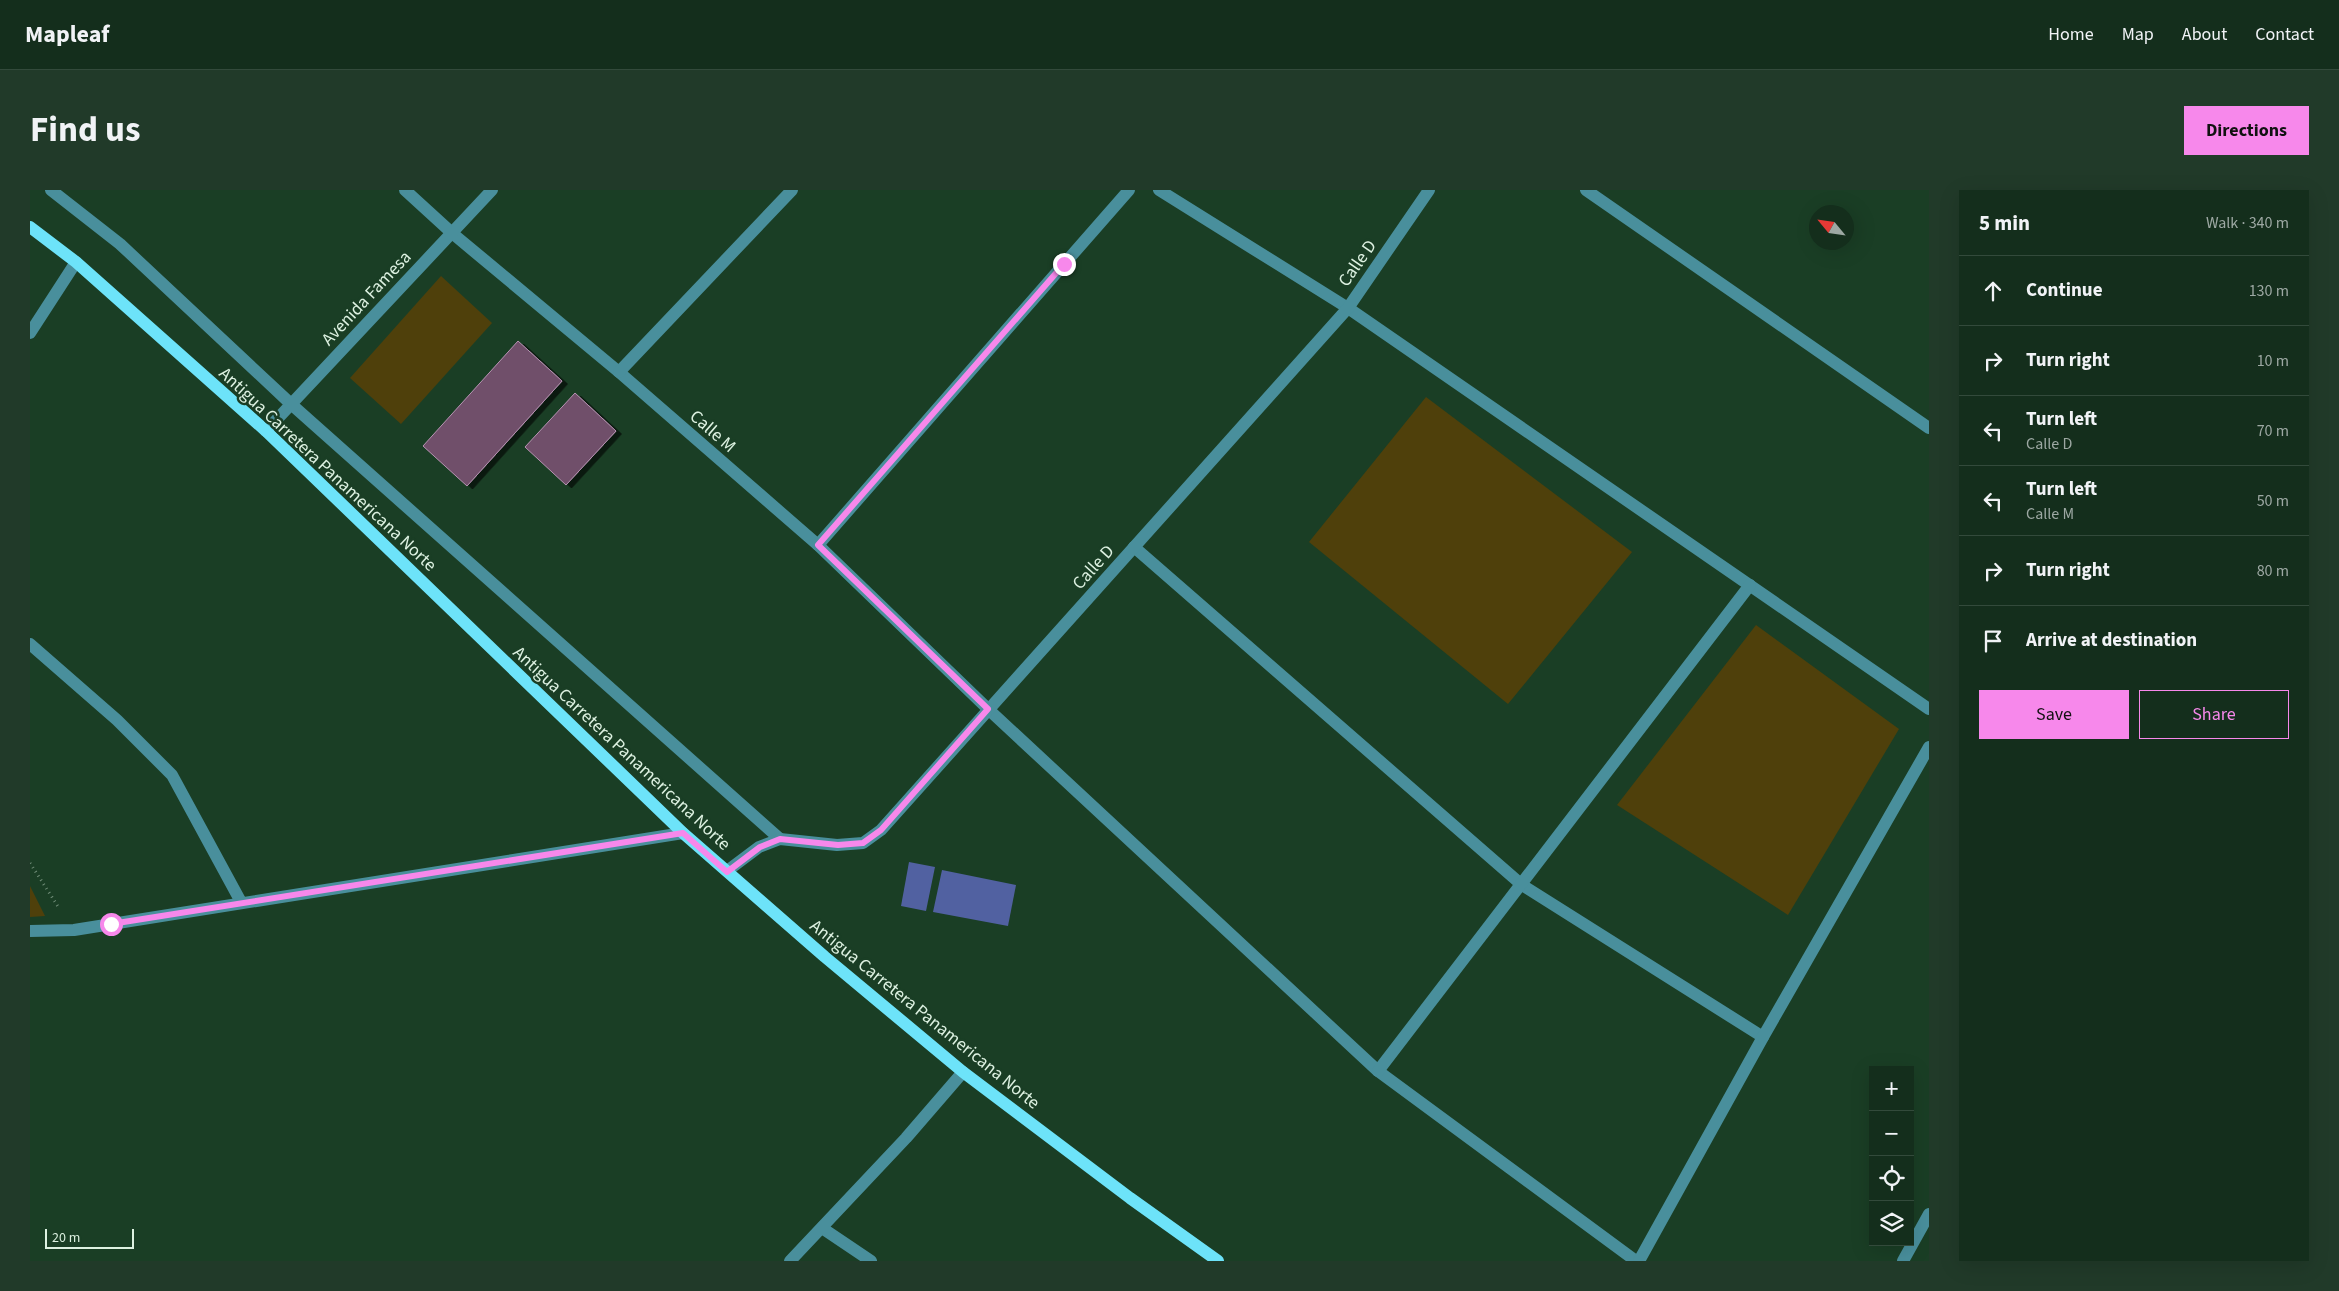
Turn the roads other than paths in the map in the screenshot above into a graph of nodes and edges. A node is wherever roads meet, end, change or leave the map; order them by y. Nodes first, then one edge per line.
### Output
1 (51, 190) edge
2 (405, 190) edge
3 (492, 190) edge
4 (792, 190) edge
5 (1129, 190) edge
6 (1159, 190) edge
7 (1429, 190) edge
8 (1586, 190) edge
9 (30, 227) edge
10 (452, 233) junction
11 (76, 262) junction
12 (1348, 308) junction
13 (30, 333) edge
14 (619, 372) junction
15 (291, 404) junction
16 (1929, 428) edge
17 (266, 431) junction
18 (818, 545) junction
19 (1134, 547) junction
20 (1750, 585) junction
21 (30, 644) edge
22 (1929, 708) edge
23 (988, 709) junction
24 (1929, 747) edge
25 (683, 833) junction
26 (780, 839) junction
27 (727, 872) junction
28 (1522, 885) junction
29 (241, 902) junction
30 (30, 931) edge
31 (1763, 1037) junction
32 (1378, 1071) junction
33 (963, 1072) junction
34 (1929, 1214) edge
35 (822, 1228) junction
36 (790, 1261) edge
37 (870, 1261) edge
38 (1218, 1261) edge
39 (1637, 1261) edge
40 (1903, 1261) edge

1 - 15 street
2 - 10 street, Calle M
3 - 10 street, Avenida Famesa
4 - 14 street
5 - 18 street
6 - 12 street
7 - 12 street, Calle D
8 - 16 street
9 - 11 main road, Antigua Carretera Panamericana Norte
10 - 14 street, Calle M
10 - 15 street, Avenida Famesa
11 - 13 street
11 - 17 main road, Antigua Carretera Panamericana Norte
12 - 19 street, Calle D
12 - 20 street
14 - 18 street, Calle M
15 - 17 street, Avenida Famesa
15 - 26 street
17 - 25 main road, Antigua Carretera Panamericana Norte
18 - 23 street, Calle M
19 - 23 street, Calle D
19 - 28 street
20 - 22 street
20 - 28 street
21 - 29 street
23 - 26 street, Calle D
23 - 32 street, Calle M
24 - 31 street
25 - 27 main road, Antigua Carretera Panamericana Norte
25 - 29 street
26 - 27 street, Calle D
27 - 33 main road, Antigua Carretera Panamericana Norte
28 - 31 street
28 - 32 street
29 - 30 street
31 - 39 street
32 - 39 street, Calle M
33 - 35 street
33 - 38 main road, Antigua Carretera Panamericana Norte
34 - 40 street
35 - 36 street
35 - 37 street

